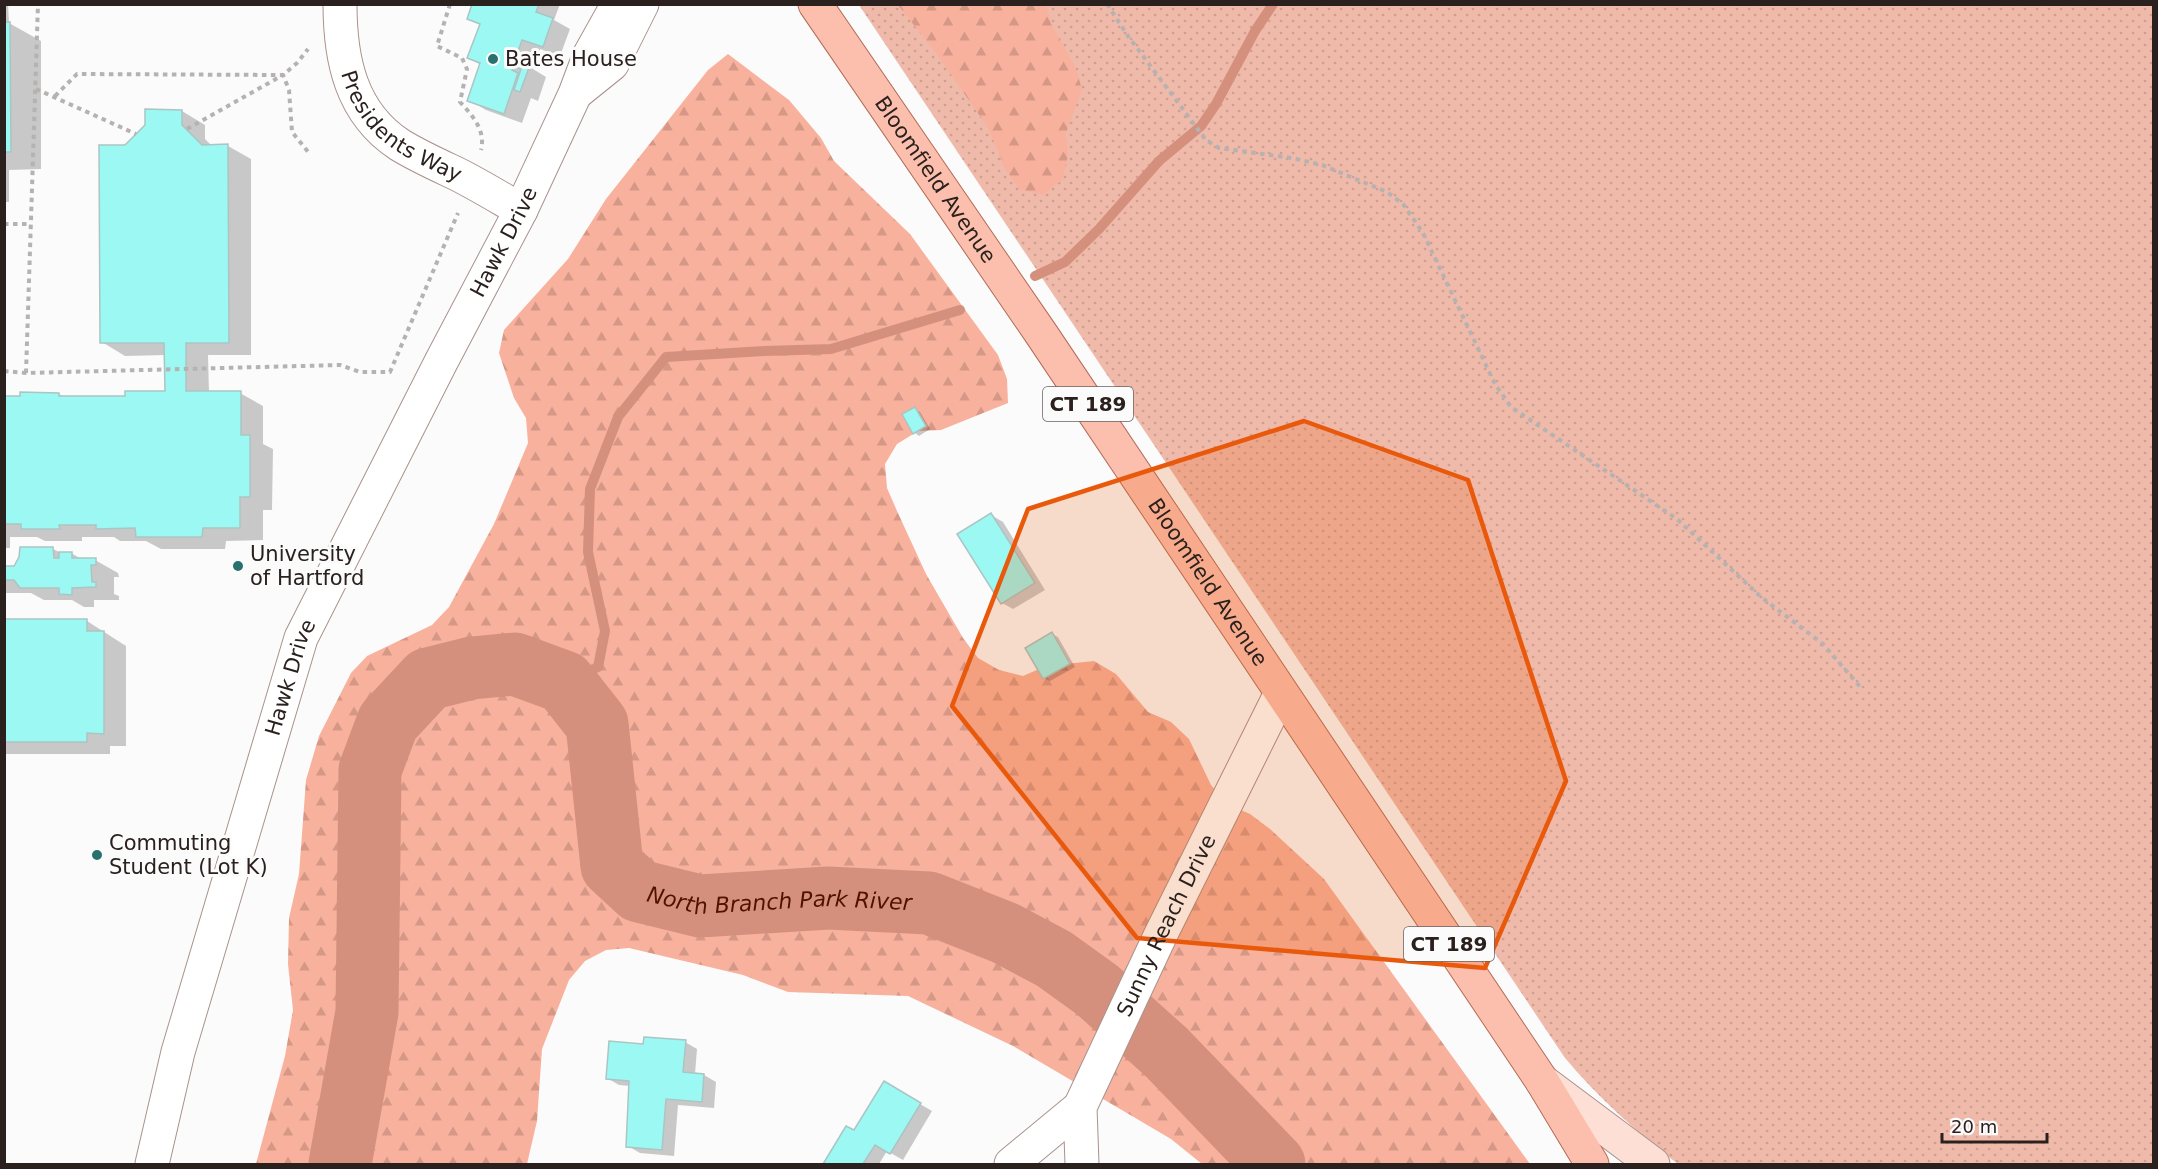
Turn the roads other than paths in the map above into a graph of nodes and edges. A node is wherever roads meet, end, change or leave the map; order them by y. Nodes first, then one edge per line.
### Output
1 (340, 4) edge
2 (618, 4) edge
3 (642, 4) edge
4 (815, 4) edge
5 (575, 94) junction
6 (521, 210) junction
7 (1281, 693) junction
8 (1542, 1082) junction
9 (1080, 1107) junction
10 (152, 1164) edge
11 (1011, 1164) edge
12 (1082, 1164) edge
13 (1592, 1164) edge
14 (1653, 1164) edge

1 - 6 street, Presidents Way
2 - 5 street, Hawk Drive
3 - 5 street, Hawk Drive
4 - 7 main road, Bloomfield Avenue / CT 189
5 - 6 street, Hawk Drive
6 - 10 street, Hawk Drive
7 - 8 main road, Bloomfield Avenue / CT 189
7 - 9 street, Sunny Reach Drive
8 - 13 main road, Bloomfield Avenue / CT 189
8 - 14 main road
9 - 11 street
9 - 12 street, Sunny Reach Drive

